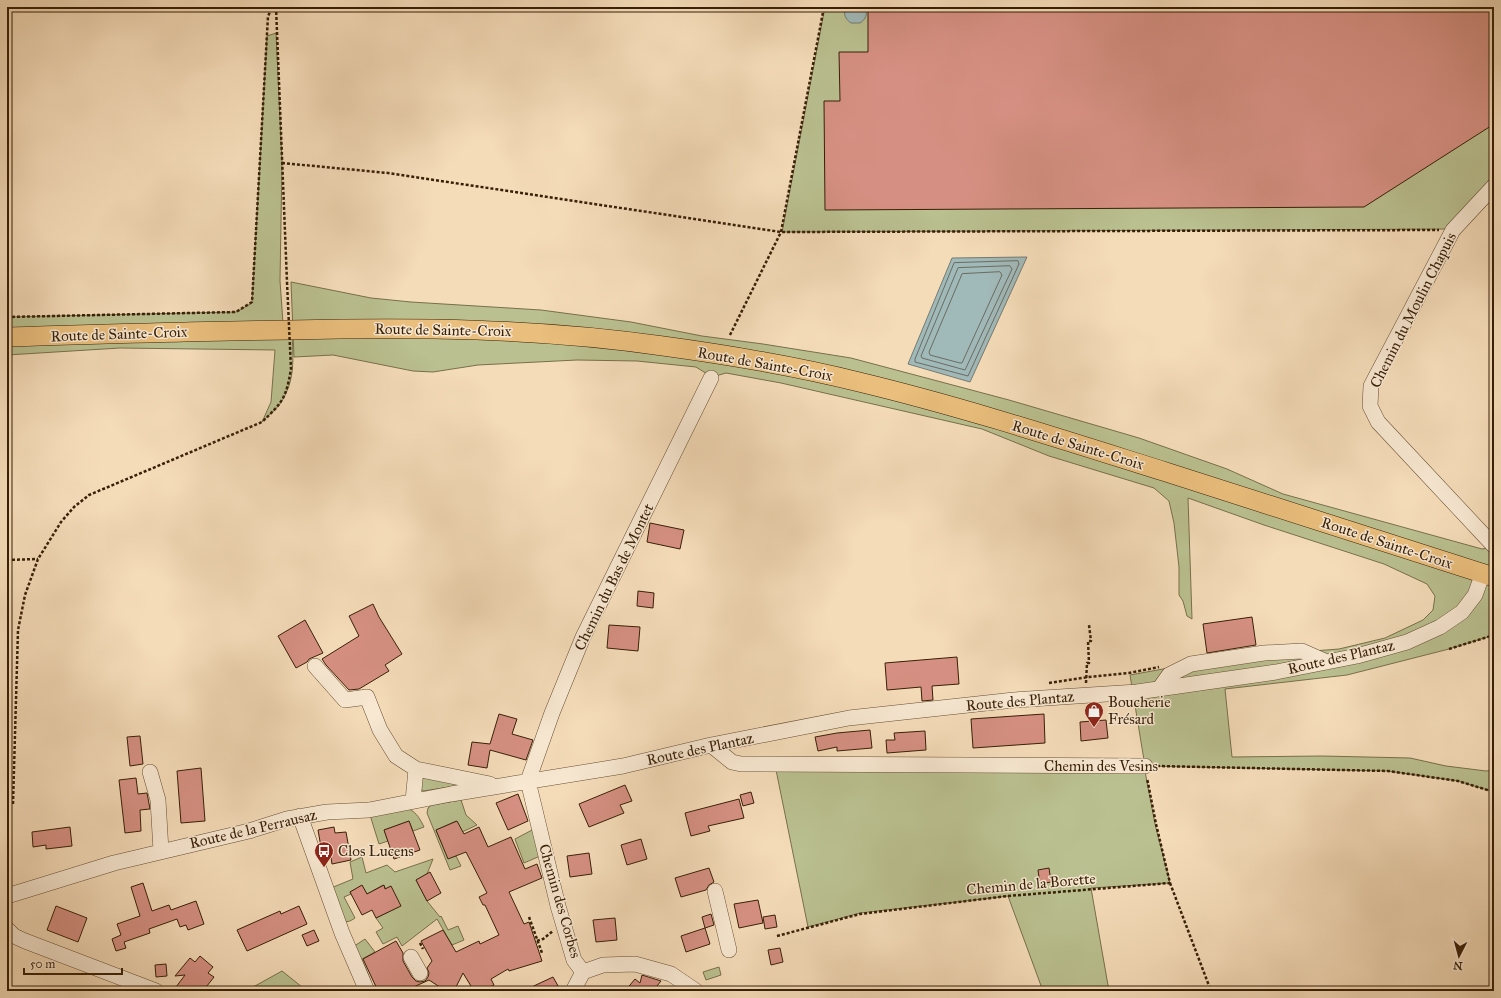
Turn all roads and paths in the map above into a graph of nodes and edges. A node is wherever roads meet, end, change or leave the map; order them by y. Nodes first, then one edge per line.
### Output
1 (275, 7) edge
2 (824, 7) edge
3 (282, 163) junction
4 (1494, 186) edge
5 (1453, 230) junction
6 (781, 232) junction
7 (7, 317) edge
8 (730, 335) dead end
9 (7, 337) edge
10 (711, 378) dead end
11 (1494, 546) edge
12 (38, 559) junction
13 (7, 560) edge
14 (1489, 575) edge
15 (1089, 625) dead end
16 (1494, 635) edge
17 (1449, 649) dead end
18 (1327, 662) junction
19 (315, 666) dead end
20 (1162, 666) dead end
21 (1088, 677) junction
22 (1045, 684) dead end
23 (1085, 689) dead end
24 (1159, 689) junction
25 (711, 745) junction
26 (1145, 766) junction
27 (416, 769) junction
28 (150, 772) dead end
29 (528, 781) junction
30 (499, 786) junction
31 (1494, 792) edge
32 (413, 801) junction
33 (13, 804) dead end
34 (300, 816) junction
35 (161, 851) junction
36 (1170, 883) junction
37 (715, 891) dead end
38 (7, 896) edge
39 (529, 917) dead end
40 (7, 929) edge
41 (777, 936) dead end
42 (729, 950) dead end
43 (542, 953) dead end
44 (411, 957) dead end
45 (583, 972) junction
46 (420, 973) dead end
47 (156, 991) edge
48 (367, 991) edge
49 (573, 991) edge
50 (696, 991) edge
51 (1211, 991) edge

1 - 3 path
1 - 7 path
2 - 6 path
3 - 6 path
3 - 12 path, bridge
4 - 5 street, Chemin du Moulin Chapuis
5 - 6 path
5 - 11 street, Chemin du Moulin Chapuis
6 - 8 path
9 - 14 main road, Route de Sainte-Croix
10 - 29 street, Chemin du Bas de Montet
12 - 13 path
12 - 33 path
14 - 18 street, Route des Plantaz
15 - 21 path
16 - 17 path
18 - 24 street, Route des Plantaz
18 - 24 street
19 - 27 street
20 - 21 path
21 - 22 path
21 - 23 path
24 - 25 street, Route des Plantaz
25 - 26 street, Chemin des Vesins
25 - 29 street, Route des Plantaz
26 - 31 path, Chemin des Vesins
26 - 36 path
27 - 30 street
27 - 32 street
28 - 35 street
29 - 30 street, Route de la Perrausaz
29 - 45 street, Chemin des Corbes
30 - 32 street, Route de la Perrausaz
32 - 34 street, Route de la Perrausaz
34 - 35 street, Route de la Perrausaz
34 - 48 street
35 - 38 street, Route de la Perrausaz
36 - 41 path, Chemin de la Borette
36 - 51 path
37 - 42 street
39 - 43 path
40 - 47 street
44 - 46 street
45 - 49 street
45 - 50 street, Chemin des Corbes

